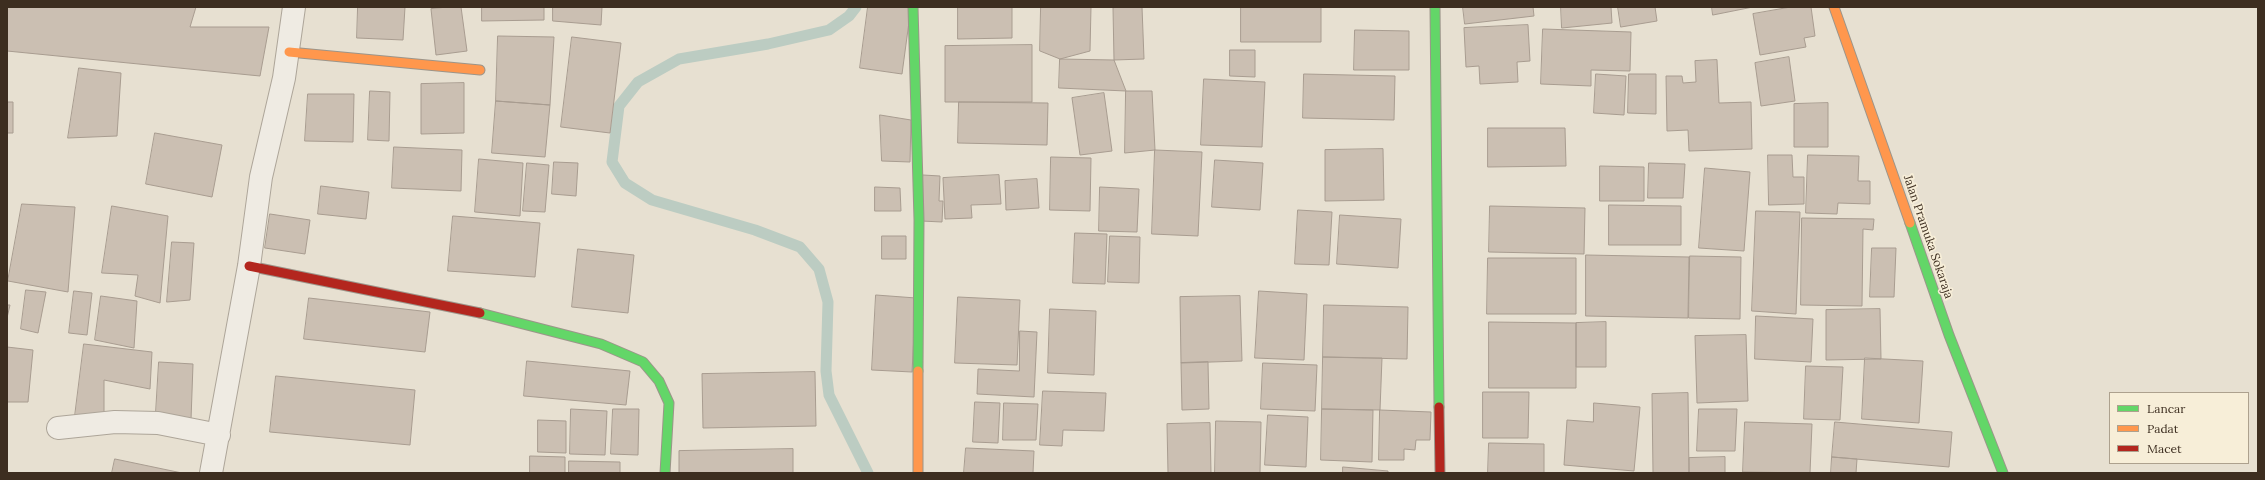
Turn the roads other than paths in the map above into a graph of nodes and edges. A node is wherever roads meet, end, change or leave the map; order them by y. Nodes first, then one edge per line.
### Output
1 (294, 7) edge
2 (913, 7) edge
3 (1435, 7) edge
4 (1834, 7) edge
5 (289, 52) junction
6 (480, 70) dead end
7 (249, 266) junction
8 (58, 428) dead end
9 (219, 435) junction
10 (211, 473) edge
11 (665, 473) edge
12 (918, 473) edge
13 (1440, 473) edge
14 (2003, 473) edge

1 - 5 street
2 - 12 street
3 - 13 street
4 - 14 street, Jalan Pramuka Sokaraja
5 - 6 street
5 - 7 street
7 - 9 street
7 - 11 street
8 - 9 street
9 - 10 street

